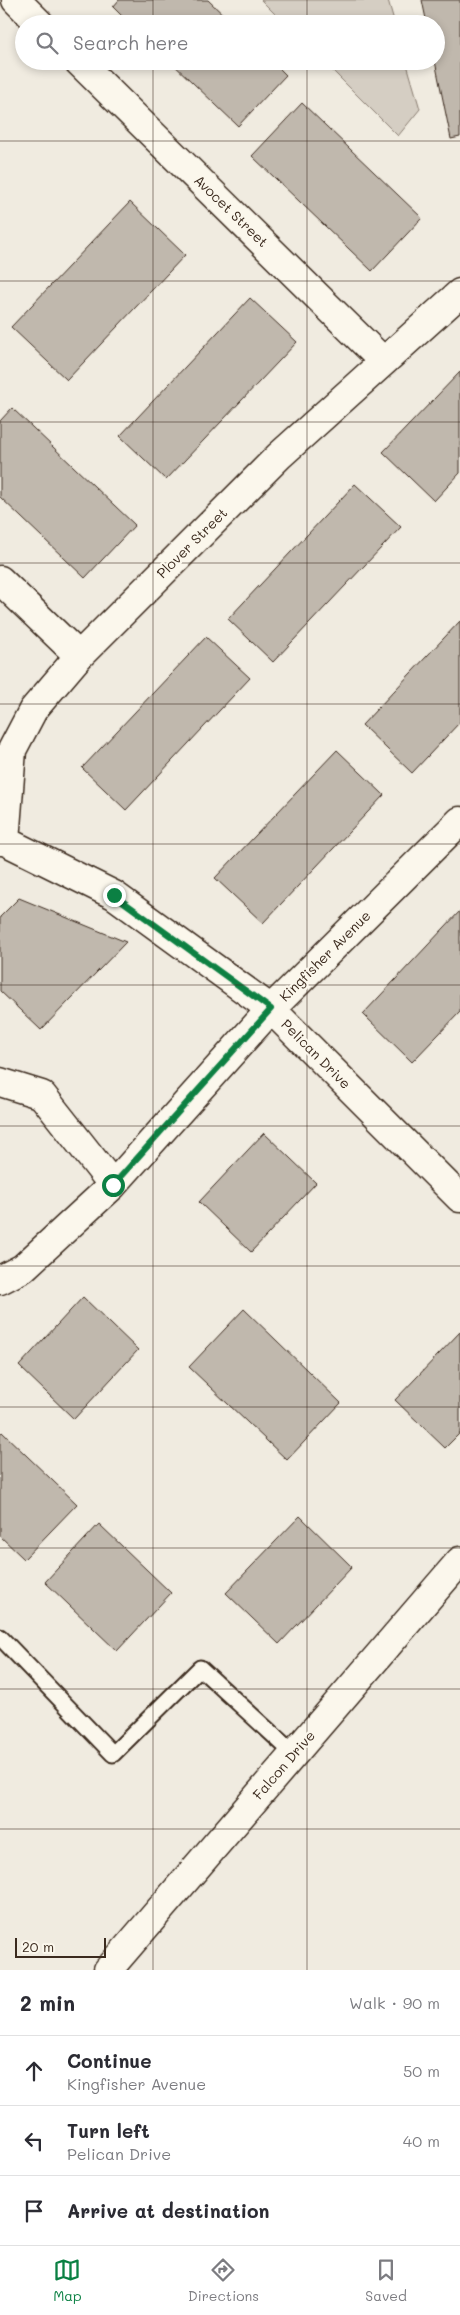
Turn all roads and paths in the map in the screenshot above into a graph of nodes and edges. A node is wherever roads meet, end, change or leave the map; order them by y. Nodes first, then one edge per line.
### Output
1 (16, 0) edge
2 (31, 15) edge
3 (87, 70) edge
4 (460, 293) edge
5 (383, 361) junction
6 (0, 580) edge
7 (79, 656) junction
8 (460, 821) edge
9 (3, 841) edge
10 (271, 1009) junction
11 (0, 1082) edge
12 (113, 1185) junction
13 (460, 1198) edge
14 (0, 1280) edge
15 (460, 1561) edge
16 (0, 1637) edge
17 (294, 1754) junction
18 (108, 1970) edge

1 - 2 street
3 - 5 street, Avocet Street
4 - 5 street, Plover Street
5 - 7 street, Plover Street
6 - 7 street
7 - 9 street, Plover Street
8 - 10 street, Kingfisher Avenue
9 - 10 street, Pelican Drive
10 - 12 street, Kingfisher Avenue
10 - 13 street, Pelican Drive
11 - 12 street
12 - 14 street, Kingfisher Avenue
15 - 17 street, Falcon Drive
16 - 17 lane
17 - 18 street, Falcon Drive

